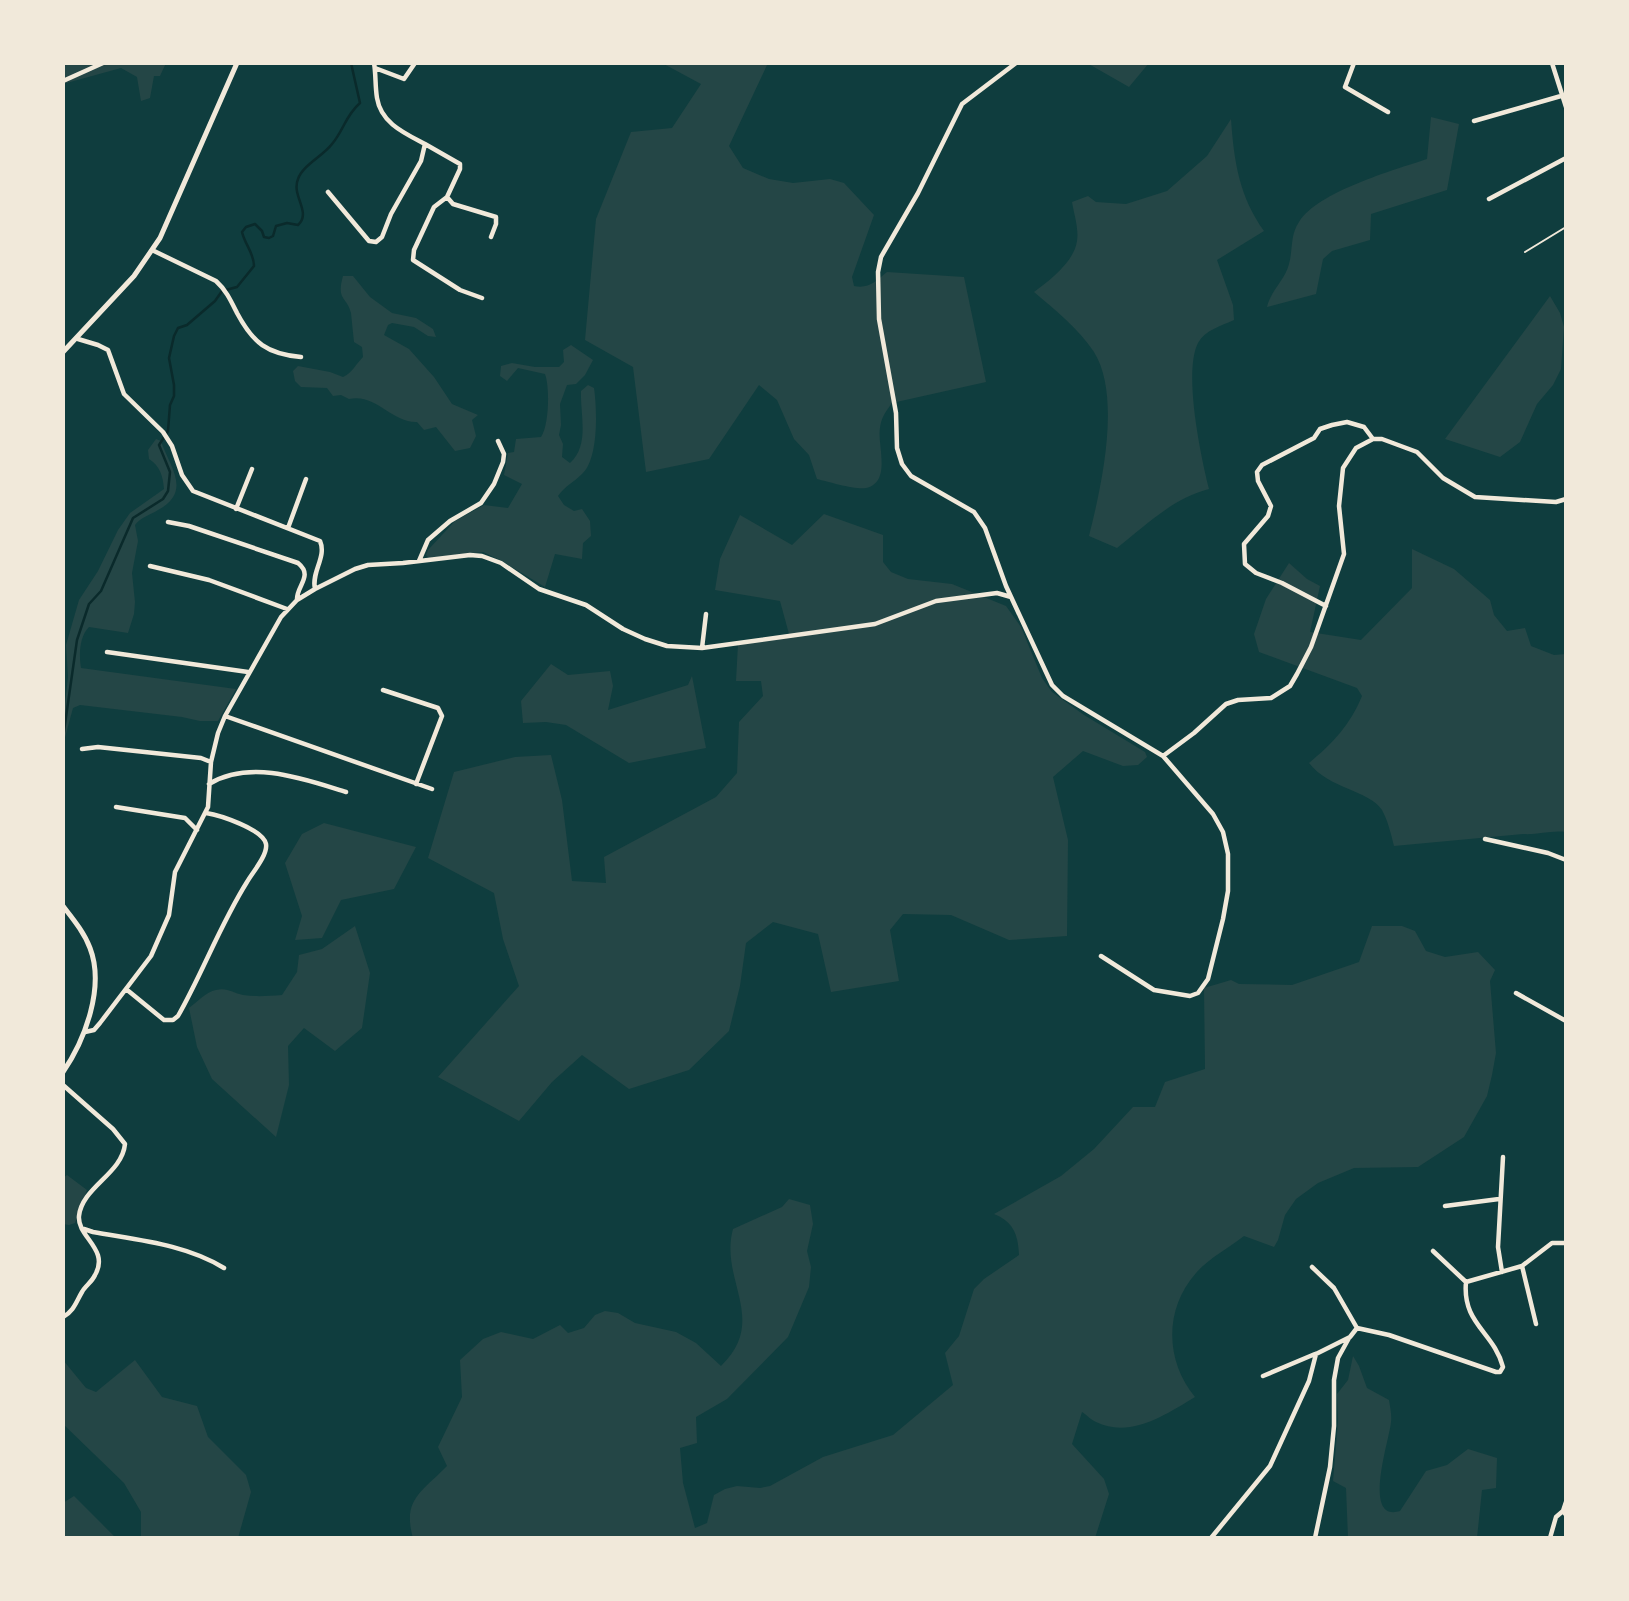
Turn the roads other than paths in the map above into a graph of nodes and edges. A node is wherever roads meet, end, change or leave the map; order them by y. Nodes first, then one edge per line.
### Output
1 (103, 63) edge
2 (237, 63) edge
3 (415, 63) edge
4 (1016, 63) edge
5 (1354, 63) edge
6 (1552, 63) edge
7 (375, 65) edge
8 (63, 81) edge
9 (1561, 96) junction
10 (1566, 107) edge
11 (1388, 112) dead end
12 (1474, 121) dead end
13 (425, 144) junction
14 (1566, 158) edge
15 (328, 192) dead end
16 (447, 197) junction
17 (1489, 199) dead end
18 (1566, 227) edge
19 (491, 237) dead end
20 (152, 250) junction
21 (1525, 252) dead end
22 (482, 298) dead end
23 (78, 339) junction
24 (63, 352) edge
25 (301, 357) dead end
26 (1373, 439) junction
27 (498, 441) dead end
28 (252, 469) dead end
29 (306, 479) dead end
30 (1566, 499) edge
31 (236, 509) junction
32 (168, 522) dead end
33 (288, 528) junction
34 (419, 561) junction
35 (150, 566) dead end
36 (315, 589) junction
37 (1012, 597) junction
38 (297, 600) junction
39 (1326, 606) junction
40 (288, 609) junction
41 (706, 614) dead end
42 (702, 648) junction
43 (107, 652) dead end
44 (248, 672) junction
45 (383, 690) dead end
46 (225, 716) junction
47 (82, 749) dead end
48 (1163, 756) junction
49 (211, 762) junction
50 (209, 784) junction
51 (416, 784) junction
52 (432, 789) dead end
53 (346, 792) dead end
54 (116, 807) dead end
55 (206, 813) junction
56 (197, 830) junction
57 (1485, 839) dead end
58 (1566, 860) edge
59 (63, 906) edge
60 (1101, 956) dead end
61 (126, 989) junction
62 (1516, 993) dead end
63 (1566, 1021) edge
64 (85, 1032) junction
65 (63, 1072) edge
66 (63, 1085) edge
67 (1503, 1157) dead end
68 (1499, 1199) junction
69 (1445, 1206) dead end
70 (83, 1228) junction
71 (1566, 1243) edge
72 (1433, 1251) dead end
73 (1522, 1266) junction
74 (1312, 1267) dead end
75 (224, 1268) dead end
76 (1502, 1272) junction
77 (1466, 1282) junction
78 (63, 1317) edge
79 (1536, 1324) dead end
80 (1357, 1328) junction
81 (1350, 1337) junction
82 (1316, 1354) junction
83 (1263, 1376) dead end
84 (1566, 1502) edge
85 (1565, 1513) edge
86 (1211, 1538) edge
87 (1315, 1538) edge
88 (1550, 1538) edge

1 - 8 street
2 - 20 street
3 - 7 street
4 - 37 street
5 - 11 street
6 - 9 street
7 - 13 street
9 - 10 street
9 - 12 street
13 - 15 street
13 - 16 street
14 - 17 street
16 - 19 street
16 - 22 street
18 - 21 lane
20 - 23 street
20 - 25 street
23 - 24 street
23 - 31 street
26 - 30 street
26 - 39 street
26 - 39 street
27 - 34 street
28 - 31 street
29 - 33 street
31 - 33 street
32 - 38 street
33 - 36 street
34 - 36 street
34 - 42 street
35 - 40 street
36 - 38 street
37 - 42 street
37 - 48 street
38 - 40 street
39 - 48 street
40 - 44 street
41 - 42 street
43 - 44 street
44 - 46 street
45 - 51 street
46 - 49 street
46 - 51 street
47 - 49 street
48 - 60 street
49 - 50 street
50 - 53 street
50 - 55 street
51 - 52 street
54 - 56 street
55 - 56 street
55 - 61 street
56 - 61 street
57 - 58 street
59 - 64 street
61 - 64 street
62 - 63 street
64 - 65 street
66 - 70 street
67 - 68 street
68 - 69 street
68 - 76 street
70 - 75 street
70 - 78 street
71 - 73 street
72 - 77 street
73 - 76 street
73 - 79 street
74 - 80 street
76 - 77 street
77 - 80 street
80 - 81 street
81 - 82 street
81 - 87 street
82 - 83 street
82 - 86 street
84 - 85 street
85 - 88 street

